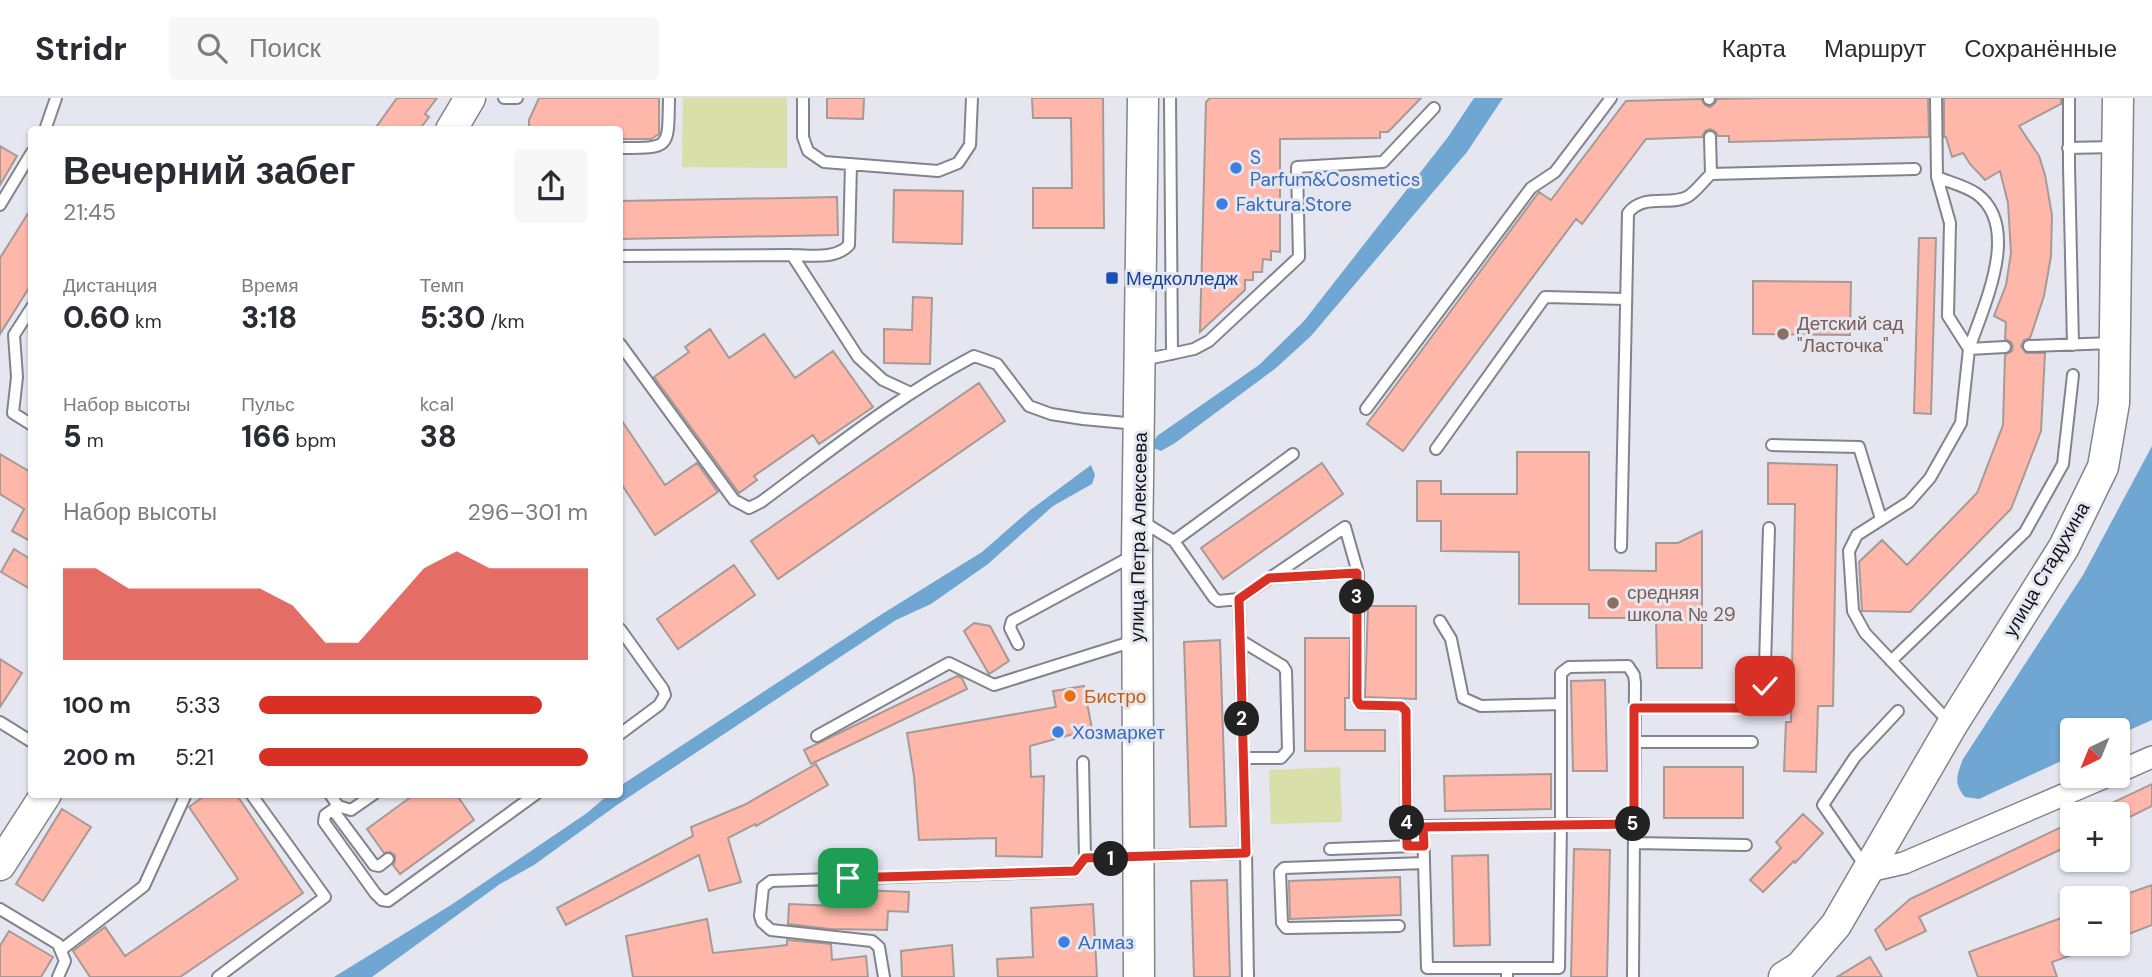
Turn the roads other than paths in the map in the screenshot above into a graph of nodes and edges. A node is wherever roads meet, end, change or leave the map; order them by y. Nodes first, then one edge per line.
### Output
1 (56, 98) edge
2 (470, 98) edge
3 (504, 98) edge
4 (517, 98) edge
5 (669, 98) edge
6 (803, 98) edge
7 (972, 98) edge
8 (1143, 98) edge
9 (1170, 98) edge
10 (1611, 98) edge
11 (1936, 98) edge
12 (2069, 98) edge
13 (2118, 98) edge
14 (1434, 108) dead end
15 (46, 126) edge
16 (453, 126) edge
17 (1710, 137) dead end
18 (2117, 147) junction
19 (623, 148) edge
20 (2068, 148) junction
21 (28, 159) edge
22 (851, 164) junction
23 (1915, 169) dead end
24 (1711, 174) junction
25 (1937, 177) junction
26 (0, 205) edge
27 (792, 255) junction
28 (623, 256) edge
29 (1626, 299) junction
30 (28, 313) edge
31 (2115, 343) junction
32 (2073, 345) junction
33 (2029, 346) dead end
34 (2005, 347) dead end
35 (623, 348) edge
36 (1969, 349) junction
37 (1172, 354) junction
38 (1140, 360) junction
39 (2073, 375) dead end
40 (911, 393) junction
41 (1366, 409) dead end
42 (28, 422) edge
43 (1139, 424) junction
44 (1772, 445) dead end
45 (1436, 449) dead end
46 (1293, 454) dead end
47 (1881, 519) junction
48 (1139, 520) junction
49 (1769, 528) dead end
50 (1174, 541) junction
51 (1621, 547) dead end
52 (1137, 554) junction
53 (1357, 573) junction
54 (1269, 578) junction
55 (1239, 599) junction
56 (1440, 621) dead end
57 (623, 633) edge
58 (1137, 640) junction
59 (1240, 640) junction
60 (1018, 644) dead end
61 (1891, 661) junction
62 (1561, 705) junction
63 (1634, 708) junction
64 (1898, 712) dead end
65 (0, 722) edge
66 (1952, 725) junction
67 (623, 732) edge
68 (817, 736) dead end
69 (28, 740) edge
70 (1634, 742) junction
71 (1752, 742) dead end
72 (2152, 757) edge
73 (1243, 758) junction
74 (1083, 762) dead end
75 (2130, 767) edge
76 (2080, 788) edge
77 (43, 798) edge
78 (184, 798) edge
79 (254, 798) edge
80 (332, 798) edge
81 (368, 798) edge
82 (530, 798) edge
83 (336, 808) junction
84 (1561, 824) junction
85 (1634, 824) junction
86 (1634, 843) junction
87 (1746, 845) dead end
88 (1407, 846) junction
89 (1424, 846) junction
90 (1330, 849) dead end
91 (1246, 853) junction
92 (1085, 858) junction
93 (1138, 858) junction
94 (388, 859) dead end
95 (1424, 863) junction
96 (0, 864) edge
97 (1869, 871) junction
98 (0, 909) edge
99 (1399, 926) dead end
100 (61, 950) junction
101 (1427, 972) edge
102 (1507, 973) edge
103 (58, 977) edge
104 (218, 977) edge
105 (884, 977) edge
106 (1139, 977) edge
107 (1248, 977) edge
108 (1633, 977) edge
109 (1784, 977) edge

1 - 15 lane
2 - 16 street
3 - 4 lane
5 - 19 lane
6 - 22 lane
7 - 22 lane
8 - 38 street, улица Петра Алексеева
9 - 37 lane
10 - 41 lane
11 - 25 lane
12 - 20 lane
13 - 18 street, улица Стадухина
14 - 37 lane
17 - 24 lane
18 - 20 lane
18 - 31 street, улица Стадухина
20 - 32 lane
21 - 26 lane
22 - 27 lane
23 - 24 lane
24 - 29 lane
25 - 36 lane
25 - 36 lane
27 - 28 lane
27 - 40 lane
29 - 45 lane
29 - 51 lane
30 - 42 lane
31 - 32 lane
31 - 66 street, улица Стадухина
32 - 33 lane
34 - 36 lane
35 - 40 lane
36 - 47 lane
37 - 38 lane
38 - 43 street, улица Петра Алексеева
39 - 61 lane
40 - 43 lane
43 - 48 street, улица Петра Алексеева
44 - 47 lane
46 - 50 lane
47 - 61 lane
48 - 50 lane
48 - 52 street, улица Петра Алексеева
49 - 63 lane
50 - 55 lane
52 - 58 street, улица Петра Алексеева
52 - 60 lane
53 - 54 lane
53 - 54 lane
53 - 88 lane
54 - 55 lane
55 - 59 lane
56 - 62 lane
57 - 67 lane
58 - 68 lane
58 - 93 street, улица Петра Алексеева
59 - 73 lane
59 - 73 lane
61 - 66 lane
62 - 63 lane
62 - 84 lane
63 - 70 lane
64 - 97 lane
65 - 69 lane
66 - 97 street, улица Стадухина
70 - 71 lane
70 - 85 lane
72 - 75 street
73 - 91 lane
74 - 92 lane
76 - 97 street
77 - 96 street
78 - 100 lane
79 - 104 lane
80 - 83 lane
81 - 83 lane
82 - 83 lane
83 - 94 lane
84 - 85 lane
84 - 89 lane
84 - 102 lane
85 - 86 lane
86 - 87 lane
86 - 108 lane
88 - 89 lane
88 - 90 lane
89 - 95 lane
91 - 93 lane
91 - 107 lane
92 - 93 lane
92 - 105 lane
93 - 106 street, улица Петра Алексеева
95 - 99 lane
95 - 101 lane
97 - 109 street, улица Стадухина
98 - 100 lane
100 - 103 lane
101 - 102 lane

